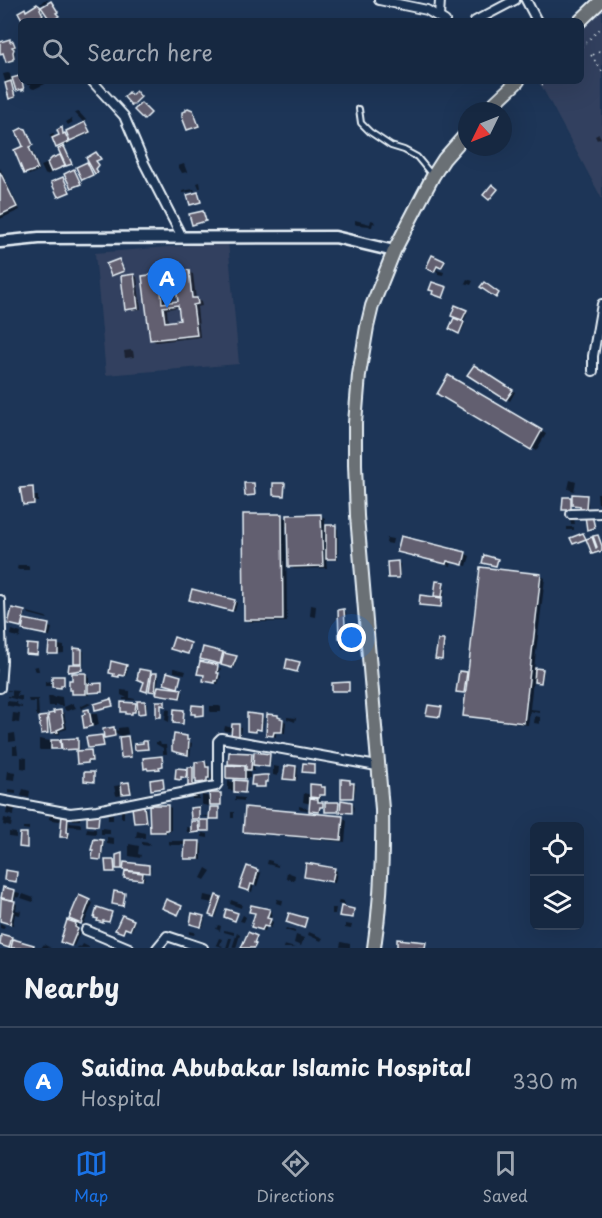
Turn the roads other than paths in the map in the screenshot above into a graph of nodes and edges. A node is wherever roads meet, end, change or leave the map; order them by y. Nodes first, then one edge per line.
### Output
1 (379, 0) edge
2 (440, 0) edge
3 (515, 0) edge
4 (526, 0) edge
5 (602, 0) edge
6 (440, 18) edge
7 (442, 18) edge
8 (481, 18) edge
9 (535, 18) edge
10 (583, 18) edge
11 (95, 84) edge
12 (515, 84) edge
13 (496, 102) edge
14 (359, 108) dead end
15 (458, 143) edge
16 (433, 176) junction
17 (182, 237) junction
18 (0, 242) edge
19 (394, 251) junction
20 (602, 304) edge
21 (593, 371) dead end
22 (602, 513) edge
23 (571, 514) dead end
24 (0, 600) edge
25 (0, 688) edge
26 (377, 766) junction
27 (0, 800) edge
28 (86, 930) dead end
29 (128, 948) edge
30 (157, 948) edge
31 (202, 948) edge
32 (374, 948) edge

1 - 6 street
2 - 7 street
3 - 8 street
4 - 9 street
5 - 10 main road
11 - 17 street
12 - 13 main road
14 - 16 lane
15 - 16 main road
16 - 19 main road
17 - 18 street
17 - 19 street
19 - 26 main road
20 - 21 street
22 - 23 street
24 - 25 street
26 - 27 street
26 - 32 main road
28 - 29 street
30 - 31 street

